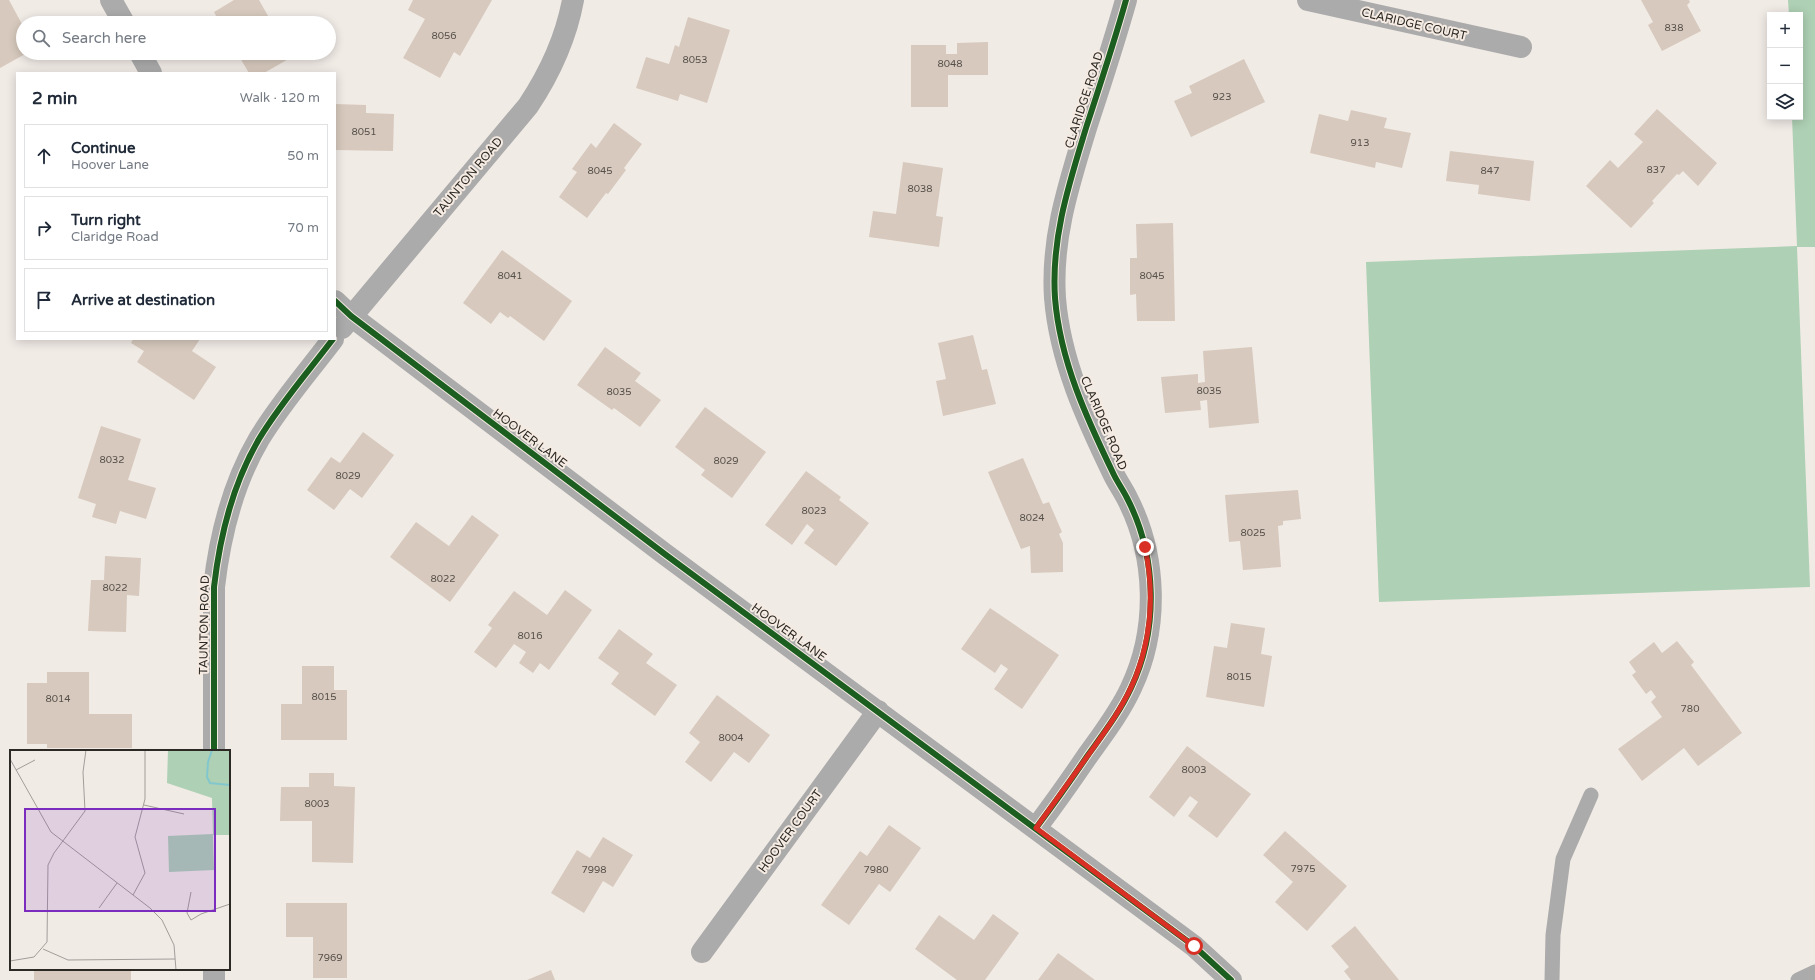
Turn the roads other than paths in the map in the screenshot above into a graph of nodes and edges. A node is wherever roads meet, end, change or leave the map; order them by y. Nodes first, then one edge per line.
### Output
1 (111, 0) edge
2 (573, 0) edge
3 (1126, 0) edge
4 (1308, 0) edge
5 (120, 16) edge
6 (1520, 47) dead end
7 (144, 60) edge
8 (150, 72) edge
9 (336, 302) edge
10 (351, 316) junction
11 (336, 335) edge
12 (332, 340) edge
13 (878, 711) junction
14 (214, 750) edge
15 (1591, 795) dead end
16 (1036, 828) junction
17 (702, 952) dead end
18 (1815, 972) edge
19 (1231, 980) edge
20 (1552, 980) edge
21 (1798, 980) edge

1 - 5 street
2 - 10 street, TAUNTON ROAD
3 - 16 street, CLARIDGE ROAD
4 - 6 street, CLARIDGE COURT
7 - 8 street
9 - 10 street, HOOVER LANE
10 - 11 street, TAUNTON ROAD
10 - 13 street, HOOVER LANE
12 - 14 street, TAUNTON ROAD
13 - 16 street, HOOVER LANE
13 - 17 street, HOOVER COURT
15 - 20 lane
16 - 19 street, HOOVER LANE
18 - 21 lane

